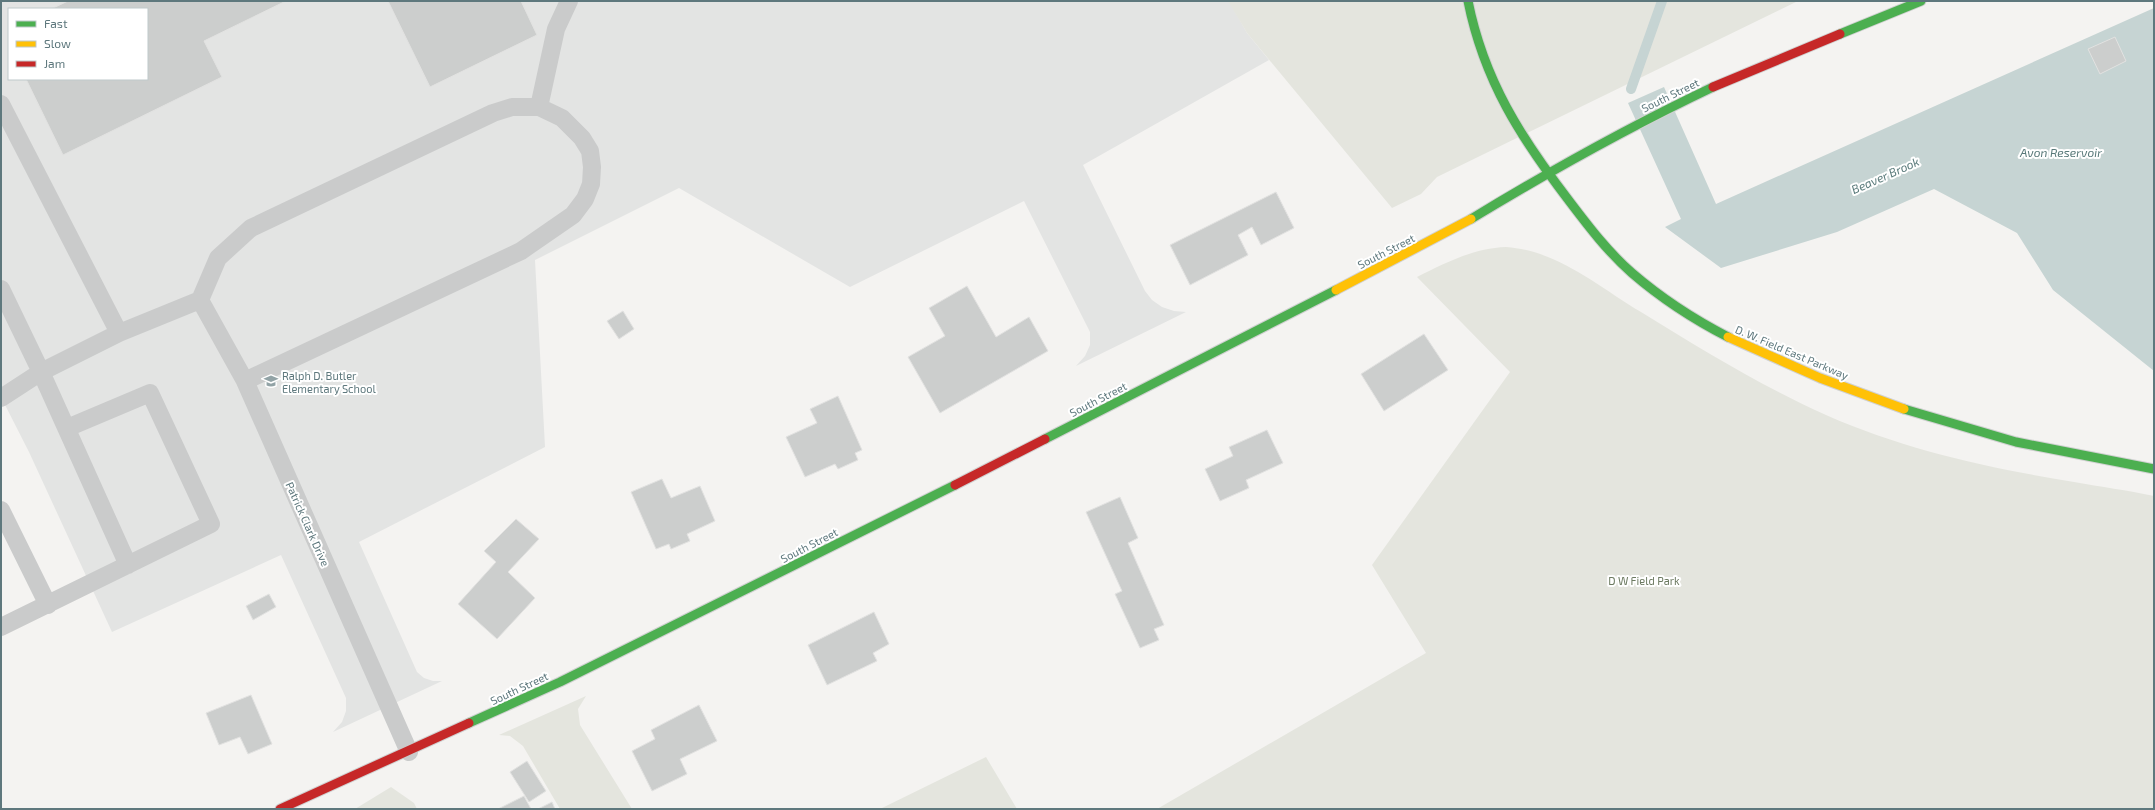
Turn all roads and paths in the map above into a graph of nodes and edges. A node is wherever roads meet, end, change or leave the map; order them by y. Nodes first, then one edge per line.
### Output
1 (569, 1) edge
2 (1468, 1) edge
3 (1921, 1) edge
4 (1, 104) edge
5 (539, 107) junction
6 (1547, 174) junction
7 (1, 289) edge
8 (200, 300) junction
9 (118, 333) junction
10 (41, 372) junction
11 (246, 381) junction
12 (1, 398) edge
13 (67, 428) junction
14 (2154, 469) edge
15 (1, 510) edge
16 (128, 565) junction
17 (48, 605) junction
18 (1, 626) edge
19 (409, 752) junction
20 (280, 809) edge

1 - 5 lane
2 - 6 street, D. W. Field East Parkway
3 - 6 street, South Street
4 - 9 lane
5 - 8 lane
5 - 11 lane
6 - 14 street, D. W. Field East Parkway
6 - 19 street, South Street
7 - 10 lane
8 - 9 lane
8 - 11 lane, Patrick Clark Drive
9 - 10 lane
10 - 12 lane
10 - 13 lane
11 - 19 lane, Patrick Clark Drive
13 - 16 lane
13 - 16 lane
15 - 17 lane
16 - 17 lane
17 - 18 lane
19 - 20 street, South Street

